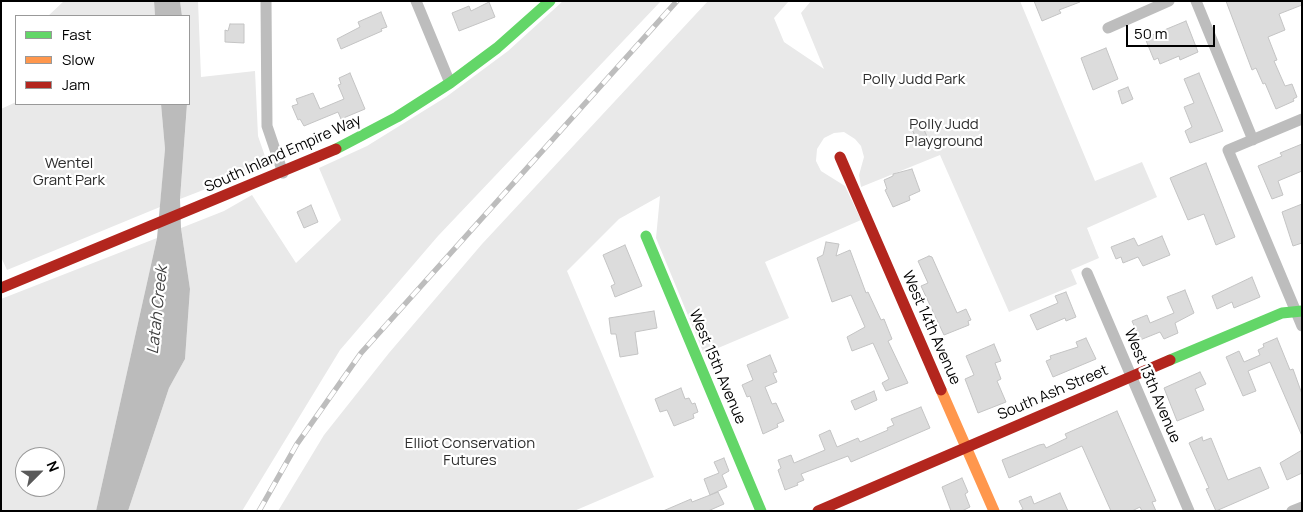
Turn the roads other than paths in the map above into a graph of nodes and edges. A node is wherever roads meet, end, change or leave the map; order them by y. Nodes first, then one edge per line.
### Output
1 (266, 1) edge
2 (416, 1) edge
3 (550, 1) edge
4 (1169, 1) edge
5 (1196, 1) edge
6 (1108, 28) dead end
7 (450, 83) junction
8 (1302, 119) edge
9 (1253, 140) junction
10 (840, 157) dead end
11 (283, 173) junction
12 (646, 236) dead end
13 (1087, 273) dead end
14 (1, 288) edge
15 (1299, 312) edge
16 (1302, 326) edge
17 (1131, 377) junction
18 (966, 446) junction
19 (1302, 507) edge
20 (761, 511) edge
21 (818, 511) edge
22 (994, 511) edge
23 (1190, 511) edge
24 (1292, 511) edge

1 - 11 street
2 - 7 street
3 - 7 street, South Inland Empire Way
4 - 6 street
5 - 9 street
7 - 11 street, South Inland Empire Way
8 - 9 street
9 - 15 street
10 - 18 street, West 14th Avenue
11 - 14 street, South Inland Empire Way
12 - 20 street, West 15th Avenue
13 - 17 street, West 13th Avenue
15 - 16 street
15 - 17 street, South Ash Street
17 - 18 street, South Ash Street
17 - 23 street, West 13th Avenue
18 - 21 street, South Ash Street
18 - 22 street, West 14th Avenue
19 - 24 street

